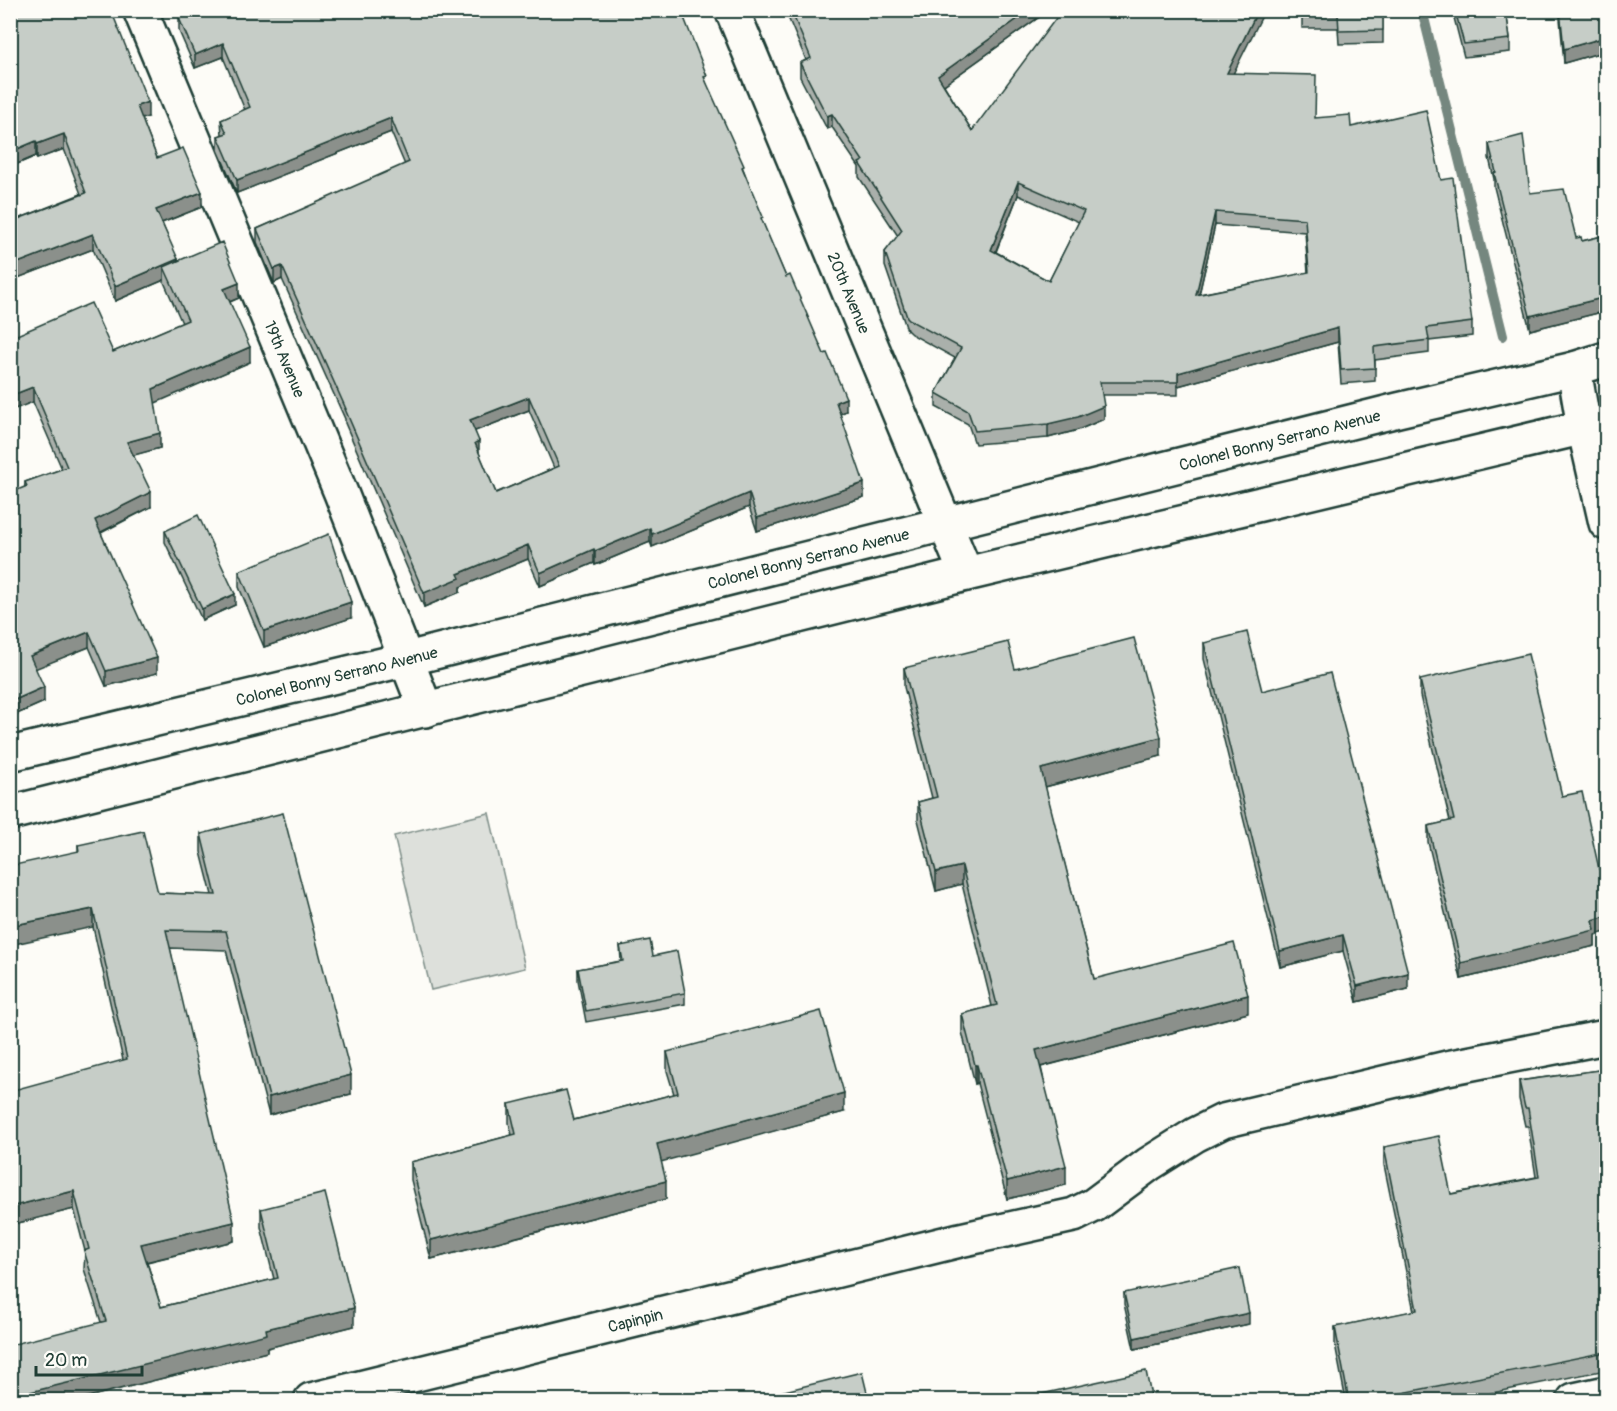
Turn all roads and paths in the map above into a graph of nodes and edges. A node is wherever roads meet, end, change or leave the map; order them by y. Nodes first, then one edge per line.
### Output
1 (140, 10) edge
2 (732, 10) edge
3 (1606, 359) edge
4 (1574, 369) junction
5 (1595, 425) edge
6 (946, 523) junction
7 (1606, 523) edge
8 (966, 574) junction
9 (407, 659) junction
10 (426, 710) junction
11 (10, 754) edge
12 (10, 813) edge
13 (1606, 1037) edge
14 (1606, 1393) edge
15 (311, 1401) edge
16 (1574, 1401) edge

1 - 9 main road, 19th Avenue
2 - 6 main road, 20th Avenue
3 - 4 main road, Colonel Bonny Serrano Avenue
4 - 5 main road
4 - 6 main road, Colonel Bonny Serrano Avenue
5 - 7 main road
5 - 8 main road
6 - 8 main road, 20th Avenue
6 - 9 main road, Colonel Bonny Serrano Avenue
8 - 10 main road
9 - 10 main road, 19th Avenue
9 - 11 main road, Colonel Bonny Serrano Avenue
10 - 12 main road
13 - 15 main road, Capinpin
14 - 16 main road

